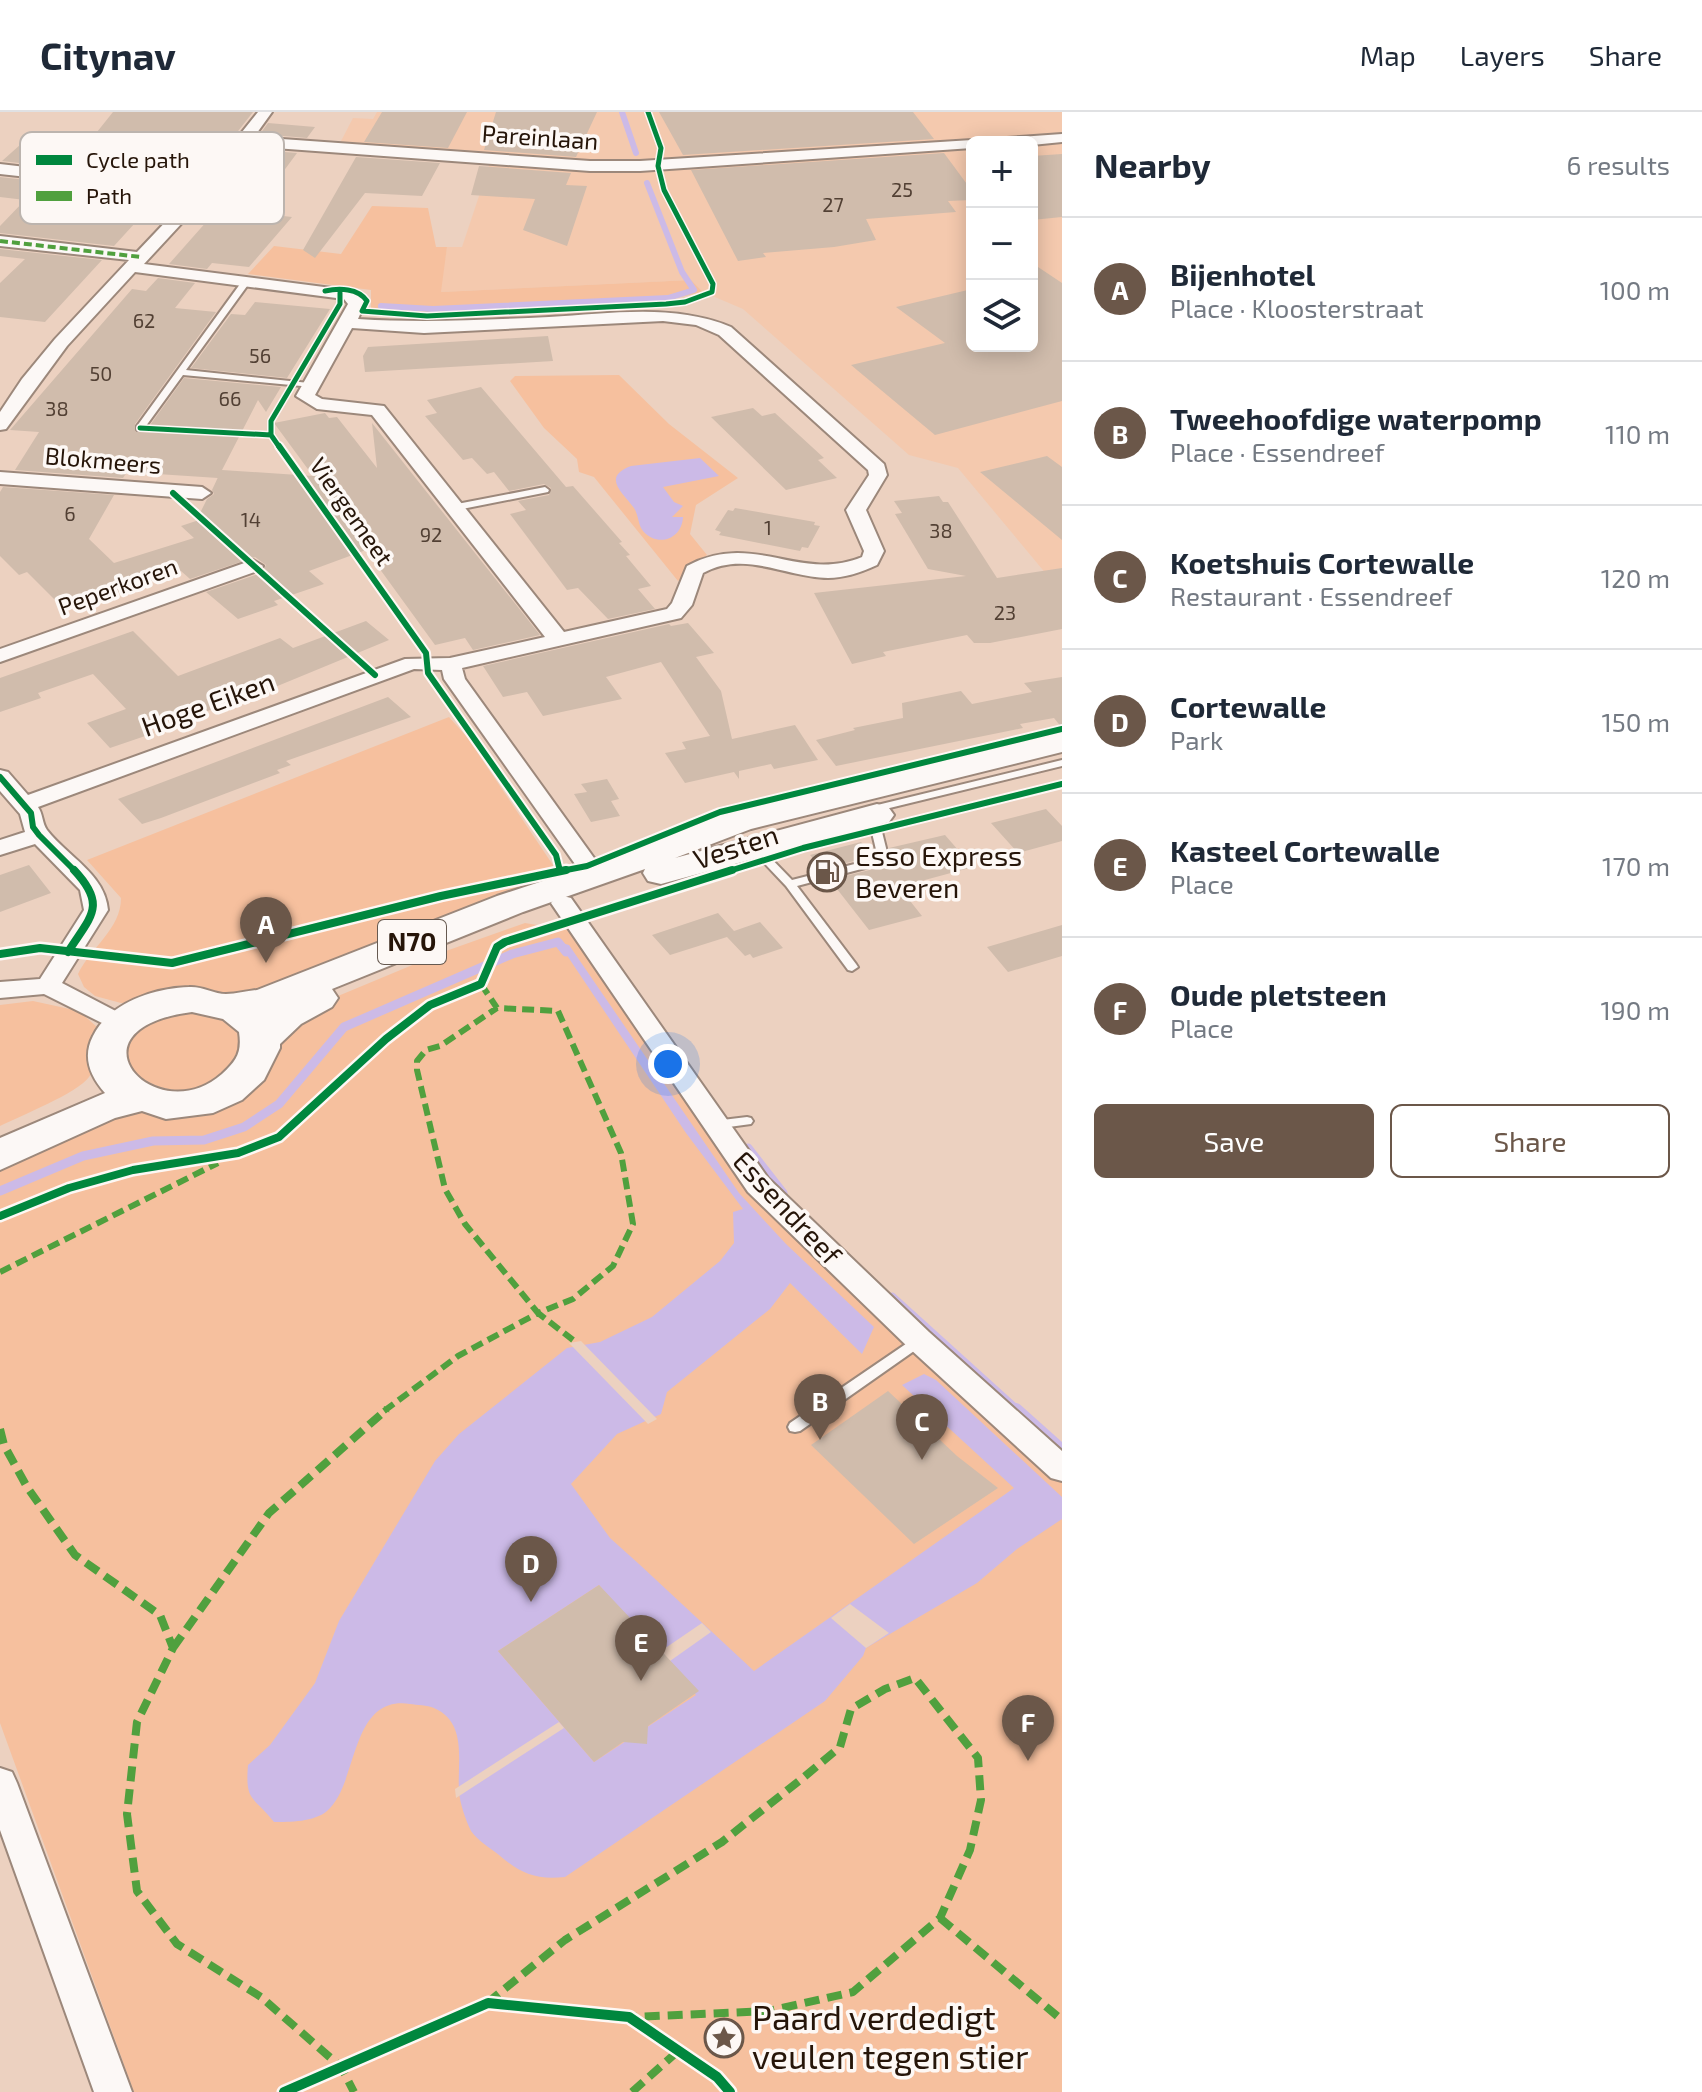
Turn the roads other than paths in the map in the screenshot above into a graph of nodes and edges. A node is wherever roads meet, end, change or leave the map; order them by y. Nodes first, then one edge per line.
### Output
1 (265, 112) edge
2 (252, 132) edge
3 (1062, 138) edge
4 (1038, 140) edge
5 (284, 144) edge
6 (966, 144) edge
7 (0, 169) edge
8 (20, 171) edge
9 (171, 224) edge
10 (0, 241) edge
11 (136, 262) junction
12 (246, 282) junction
13 (347, 323) junction
14 (180, 372) junction
15 (309, 385) junction
16 (6, 406) edge
17 (0, 425) edge
18 (140, 428) dead end
19 (0, 478) edge
20 (545, 490) dead end
21 (202, 493) dead end
22 (457, 507) junction
23 (253, 566) dead end
24 (558, 639) junction
25 (0, 656) edge
26 (450, 664) junction
27 (1062, 742) edge
28 (1062, 749) edge
29 (1062, 763) edge
30 (1062, 770) edge
31 (0, 777) edge
32 (25, 804) junction
33 (873, 816) junction
34 (39, 835) junction
35 (0, 848) edge
36 (755, 848) junction
37 (667, 861) junction
38 (595, 876) junction
39 (790, 884) junction
40 (563, 903) junction
41 (852, 967) dead end
42 (48, 986) junction
43 (0, 990) edge
44 (229, 1006) junction
45 (122, 1025) junction
46 (261, 1039) junction
47 (107, 1064) junction
48 (141, 1098) junction
49 (747, 1121) dead end
50 (714, 1125) junction
51 (0, 1131) edge
52 (0, 1155) edge
53 (919, 1340) junction
54 (795, 1427) dead end
55 (1062, 1469) edge
56 (0, 1783) edge
57 (113, 2092) edge

1 - 2 street
3 - 4 street
5 - 6 street, Pareinlaan
7 - 8 street
9 - 11 street
10 - 11 street
11 - 12 street
11 - 16 street
12 - 13 street
12 - 14 lane
13 - 15 street
13 - 24 street
14 - 15 lane
14 - 18 lane
15 - 22 street
16 - 17 street
19 - 21 street, Blokmeers
20 - 22 lane
22 - 24 street
23 - 25 street, Peperkoren
24 - 26 street
26 - 32 street, Hoge Eiken
26 - 38 street
27 - 37 main road, Vesten / N70
28 - 37 lane, Vesten
29 - 37 lane, Vesten
30 - 33 main road, Vesten / N70
31 - 32 street
32 - 34 street
33 - 36 main road, Vesten / N70
33 - 39 lane
34 - 35 street
34 - 42 street
36 - 37 main road, Vesten / N70
36 - 39 lane
37 - 38 main road, Vesten / N70
37 - 40 main road, N70
38 - 44 main road, N70
39 - 41 lane
40 - 46 main road, N70
40 - 50 street, Essendreef
42 - 43 street
42 - 45 street
44 - 45 main road, N70
44 - 46 main road
45 - 47 main road
46 - 48 main road, N70
47 - 48 main road
47 - 51 main road
48 - 52 main road, N70
49 - 50 lane
50 - 53 street, Essendreef
53 - 54 lane
53 - 55 street, Essendreef
56 - 57 street

